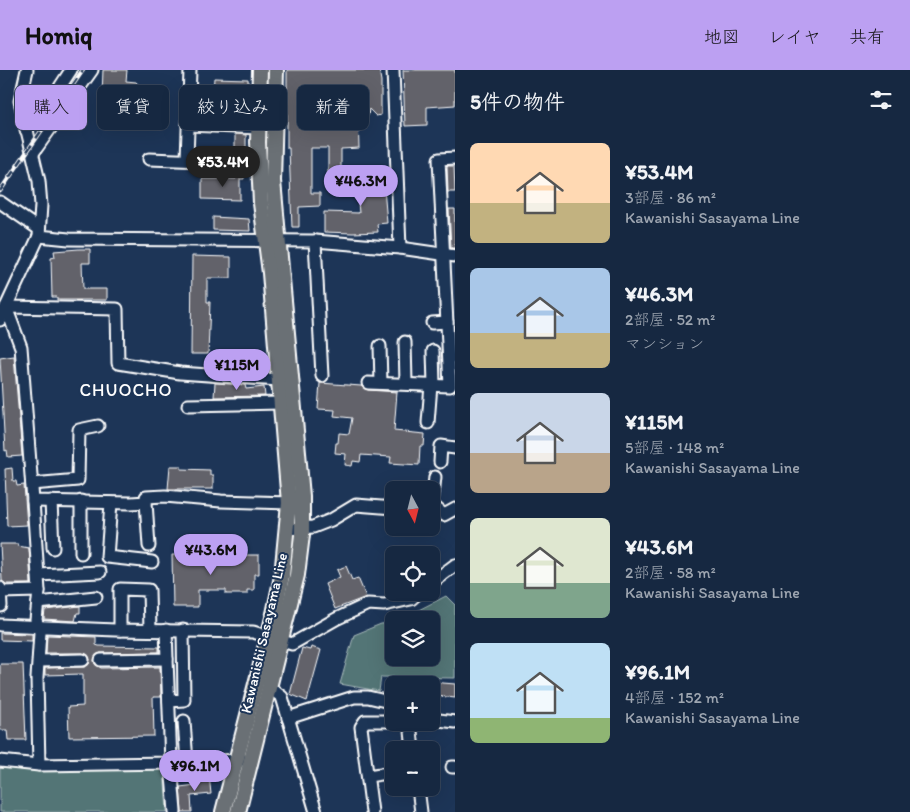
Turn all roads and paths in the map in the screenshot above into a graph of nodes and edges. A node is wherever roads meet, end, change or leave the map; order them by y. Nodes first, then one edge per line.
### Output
1 (27, 70) edge
2 (71, 70) edge
3 (92, 70) edge
4 (190, 70) edge
5 (260, 70) edge
6 (276, 70) edge
7 (393, 70) edge
8 (24, 85) edge
9 (61, 85) edge
10 (189, 85) edge
11 (260, 85) edge
12 (26, 130) edge
13 (188, 130) edge
14 (259, 130) edge
15 (32, 153) junction
16 (455, 158) edge
17 (149, 159) dead end
18 (187, 159) junction
19 (259, 163) junction
20 (0, 202) edge
21 (39, 232) junction
22 (272, 240) junction
23 (315, 241) junction
24 (400, 248) junction
25 (443, 254) junction
26 (455, 256) edge
27 (6, 307) junction
28 (0, 320) edge
29 (432, 322) dead end
30 (450, 327) edge
31 (405, 342) dead end
32 (380, 346) dead end
33 (432, 351) dead end
34 (452, 360) edge
35 (322, 376) dead end
36 (278, 380) junction
37 (381, 383) junction
38 (406, 383) junction
39 (368, 384) dead end
40 (432, 385) junction
41 (280, 403) junction
42 (188, 405) dead end
43 (428, 423) dead end
44 (98, 426) dead end
45 (455, 448) edge
46 (440, 462) dead end
47 (435, 478) dead end
48 (435, 481) edge
49 (32, 484) junction
50 (33, 501) junction
51 (51, 501) junction
52 (81, 501) junction
53 (146, 502) junction
54 (111, 503) junction
55 (289, 503) junction
56 (385, 507) edge
57 (455, 509) edge
58 (440, 512) edge
59 (302, 528) junction
60 (287, 529) junction
61 (149, 546) dead end
62 (54, 548) dead end
63 (80, 553) dead end
64 (152, 562) dead end
65 (455, 565) edge
66 (100, 572) dead end
67 (38, 575) junction
68 (440, 576) edge
69 (0, 588) edge
70 (39, 591) junction
71 (0, 592) edge
72 (96, 597) dead end
73 (402, 601) edge
74 (38, 603) junction
75 (1, 606) dead end
76 (0, 625) edge
77 (38, 626) junction
78 (120, 630) junction
79 (150, 630) junction
80 (166, 630) junction
81 (183, 630) junction
82 (274, 638) junction
83 (167, 659) junction
84 (39, 660) junction
85 (83, 660) dead end
86 (102, 660) dead end
87 (270, 688) junction
88 (169, 701) junction
89 (385, 701) edge
90 (288, 718) junction
91 (440, 720) edge
92 (184, 721) dead end
93 (385, 721) edge
94 (455, 722) edge
95 (236, 760) junction
96 (251, 760) junction
97 (0, 761) edge
98 (187, 762) junction
99 (171, 763) junction
100 (39, 765) junction
101 (385, 773) edge
102 (368, 776) junction
103 (419, 796) edge
104 (175, 812) edge
105 (223, 812) edge
106 (238, 812) edge
107 (316, 812) edge
108 (372, 812) edge
109 (421, 812) edge

1 - 8 street
2 - 9 street
3 - 15 street
4 - 10 street
5 - 11 main road, Kawanishi Sasayama Line
6 - 22 main road, Kawanishi Sasayama Line
7 - 24 street
12 - 15 street
13 - 18 street
14 - 19 main road, Kawanishi Sasayama Line
15 - 21 street
16 - 25 street
17 - 18 street
18 - 19 street
19 - 22 main road, Kawanishi Sasayama Line
20 - 21 street
21 - 22 street
21 - 27 street
22 - 23 street
22 - 36 main road, Kawanishi Sasayama Line
22 - 59 main road, Kawanishi Sasayama Line
23 - 24 street
23 - 35 street
24 - 25 street
25 - 26 street
25 - 30 street
27 - 28 street
27 - 36 street
27 - 49 street
29 - 30 street
30 - 34 street
31 - 38 street
32 - 37 street
33 - 40 street
34 - 40 street
36 - 41 main road, Kawanishi Sasayama Line
37 - 38 street
37 - 39 street
38 - 40 street
40 - 43 street
41 - 42 street
41 - 55 main road, Kawanishi Sasayama Line
44 - 49 street
45 - 46 street
47 - 48 street
49 - 50 street
50 - 51 street
50 - 67 street
51 - 52 street
51 - 62 street
52 - 54 street
52 - 63 street
53 - 54 street
53 - 55 street
53 - 61 street
54 - 64 street
55 - 60 main road, Kawanishi Sasayama Line
56 - 59 street
57 - 58 street
59 - 60 street
59 - 82 main road, Kawanishi Sasayama Line
60 - 82 main road, Kawanishi Sasayama Line
65 - 68 street
66 - 67 street
67 - 70 street
69 - 71 street
70 - 71 street
70 - 74 street
71 - 75 street
72 - 74 street
73 - 82 street
74 - 77 street
76 - 77 street
77 - 78 street
77 - 84 street
78 - 79 street
78 - 79 street
79 - 80 street
80 - 81 street
80 - 83 street
81 - 82 street
81 - 88 street
82 - 87 main road, Kawanishi Sasayama Line
82 - 95 main road, Kawanishi Sasayama Line
83 - 86 street
83 - 88 street
84 - 85 street
84 - 100 street
87 - 90 street
87 - 96 main road, Kawanishi Sasayama Line
88 - 99 street
89 - 90 street
90 - 107 street
91 - 94 street
92 - 98 street
93 - 102 street
95 - 96 street
95 - 98 street
95 - 105 main road, Kawanishi Sasayama Line
96 - 106 main road, Kawanishi Sasayama Line
97 - 100 street
98 - 99 street
99 - 100 street
99 - 104 street
101 - 102 street
102 - 108 street
103 - 109 street

